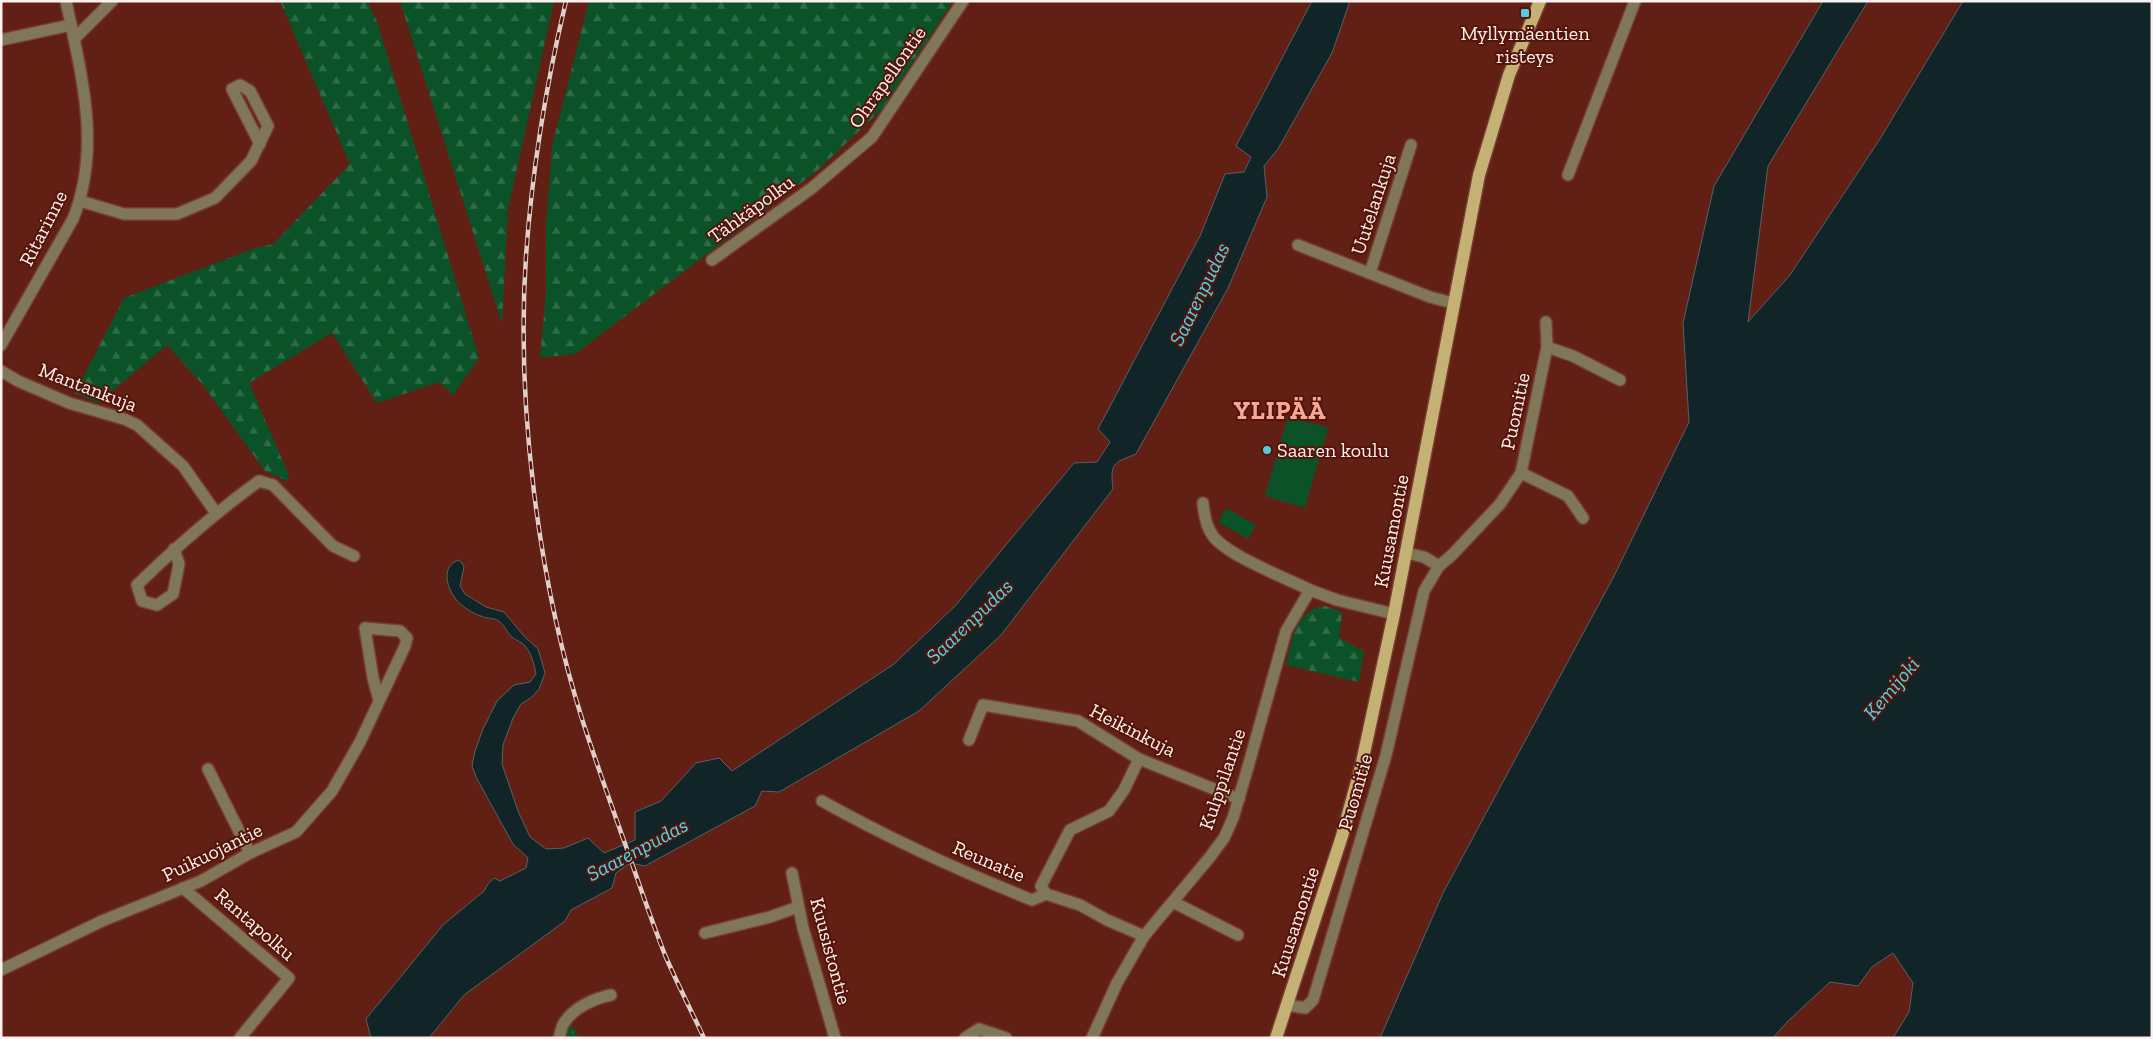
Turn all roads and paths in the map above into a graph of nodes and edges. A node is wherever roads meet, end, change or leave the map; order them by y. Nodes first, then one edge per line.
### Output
1 (66, 1) edge
2 (112, 1) edge
3 (963, 1) edge
4 (1540, 1) edge
5 (1635, 1) edge
6 (71, 25) junction
7 (74, 39) junction
8 (1, 40) edge
9 (260, 144) dead end
10 (1411, 145) dead end
11 (1568, 175) dead end
12 (812, 188) joint
13 (80, 201) junction
14 (1298, 245) dead end
15 (712, 260) dead end
16 (1370, 273) junction
17 (1453, 303) junction
18 (1546, 322) dead end
19 (1, 344) edge
20 (1547, 347) junction
21 (1, 371) edge
22 (1620, 380) dead end
23 (1521, 473) junction
24 (1203, 503) dead end
25 (216, 513) junction
26 (1584, 518) dead end
27 (174, 548) junction
28 (1406, 553) junction
29 (354, 556) dead end
30 (1439, 566) junction
31 (1310, 590) junction
32 (1394, 614) junction
33 (379, 700) junction
34 (969, 740) dead end
35 (1139, 759) junction
36 (208, 768) dead end
37 (1239, 799) junction
38 (822, 801) dead end
39 (250, 853) junction
40 (792, 873) dead end
41 (183, 888) junction
42 (1046, 894) junction
43 (1173, 902) junction
44 (798, 906) junction
45 (705, 933) dead end
46 (1238, 935) dead end
47 (1144, 936) junction
48 (1, 970) edge
49 (611, 995) dead end
50 (1287, 1005) junction
51 (240, 1038) edge
52 (560, 1038) edge
53 (835, 1038) edge
54 (965, 1038) edge
55 (1006, 1038) edge
56 (1092, 1038) edge
57 (1276, 1038) edge

1 - 6 street, Ritarinne
2 - 7 street
3 - 12 street, Ohrapellontie
4 - 17 main road, Kuusamontie
5 - 11 street
6 - 7 street, Ritarinne
6 - 8 street
7 - 13 street, Ritarinne
9 - 13 street
10 - 16 street, Uutelankuja
12 - 15 street, Tähkäpolku
13 - 19 street, Ritarinne
14 - 16 street, Uutelankuja
16 - 17 street, Uutelankuja
17 - 28 main road, Kuusamontie
18 - 20 street, Puomitie
20 - 22 street
20 - 23 street, Puomitie
21 - 25 street, Mantankuja
23 - 26 street
23 - 30 street, Puomitie
24 - 31 street
25 - 27 street
25 - 29 street
27 - 27 street
28 - 30 street
28 - 32 main road, Kuusamontie
30 - 50 street, Puomitie
31 - 32 street
31 - 37 street, Kulppilantie
32 - 50 main road, Kuusamontie
33 - 33 street, Puikuojantie
33 - 39 street, Puikuojantie
34 - 35 street, Heikinkuja
35 - 37 street, Heikinkuja
35 - 42 street
36 - 39 street
37 - 43 street, Kulppilantie
38 - 42 street, Reunatie
39 - 41 street, Puikuojantie
40 - 44 street, Kuusistontie
41 - 48 street, Puikuojantie
41 - 51 street, Rantapolku
42 - 47 street, Reunatie
43 - 46 street
43 - 47 street, Kulppilantie
44 - 45 street
44 - 53 street, Kuusistontie
47 - 56 street, Kulppilantie
49 - 52 street
50 - 57 main road, Kuusamontie
54 - 55 street

